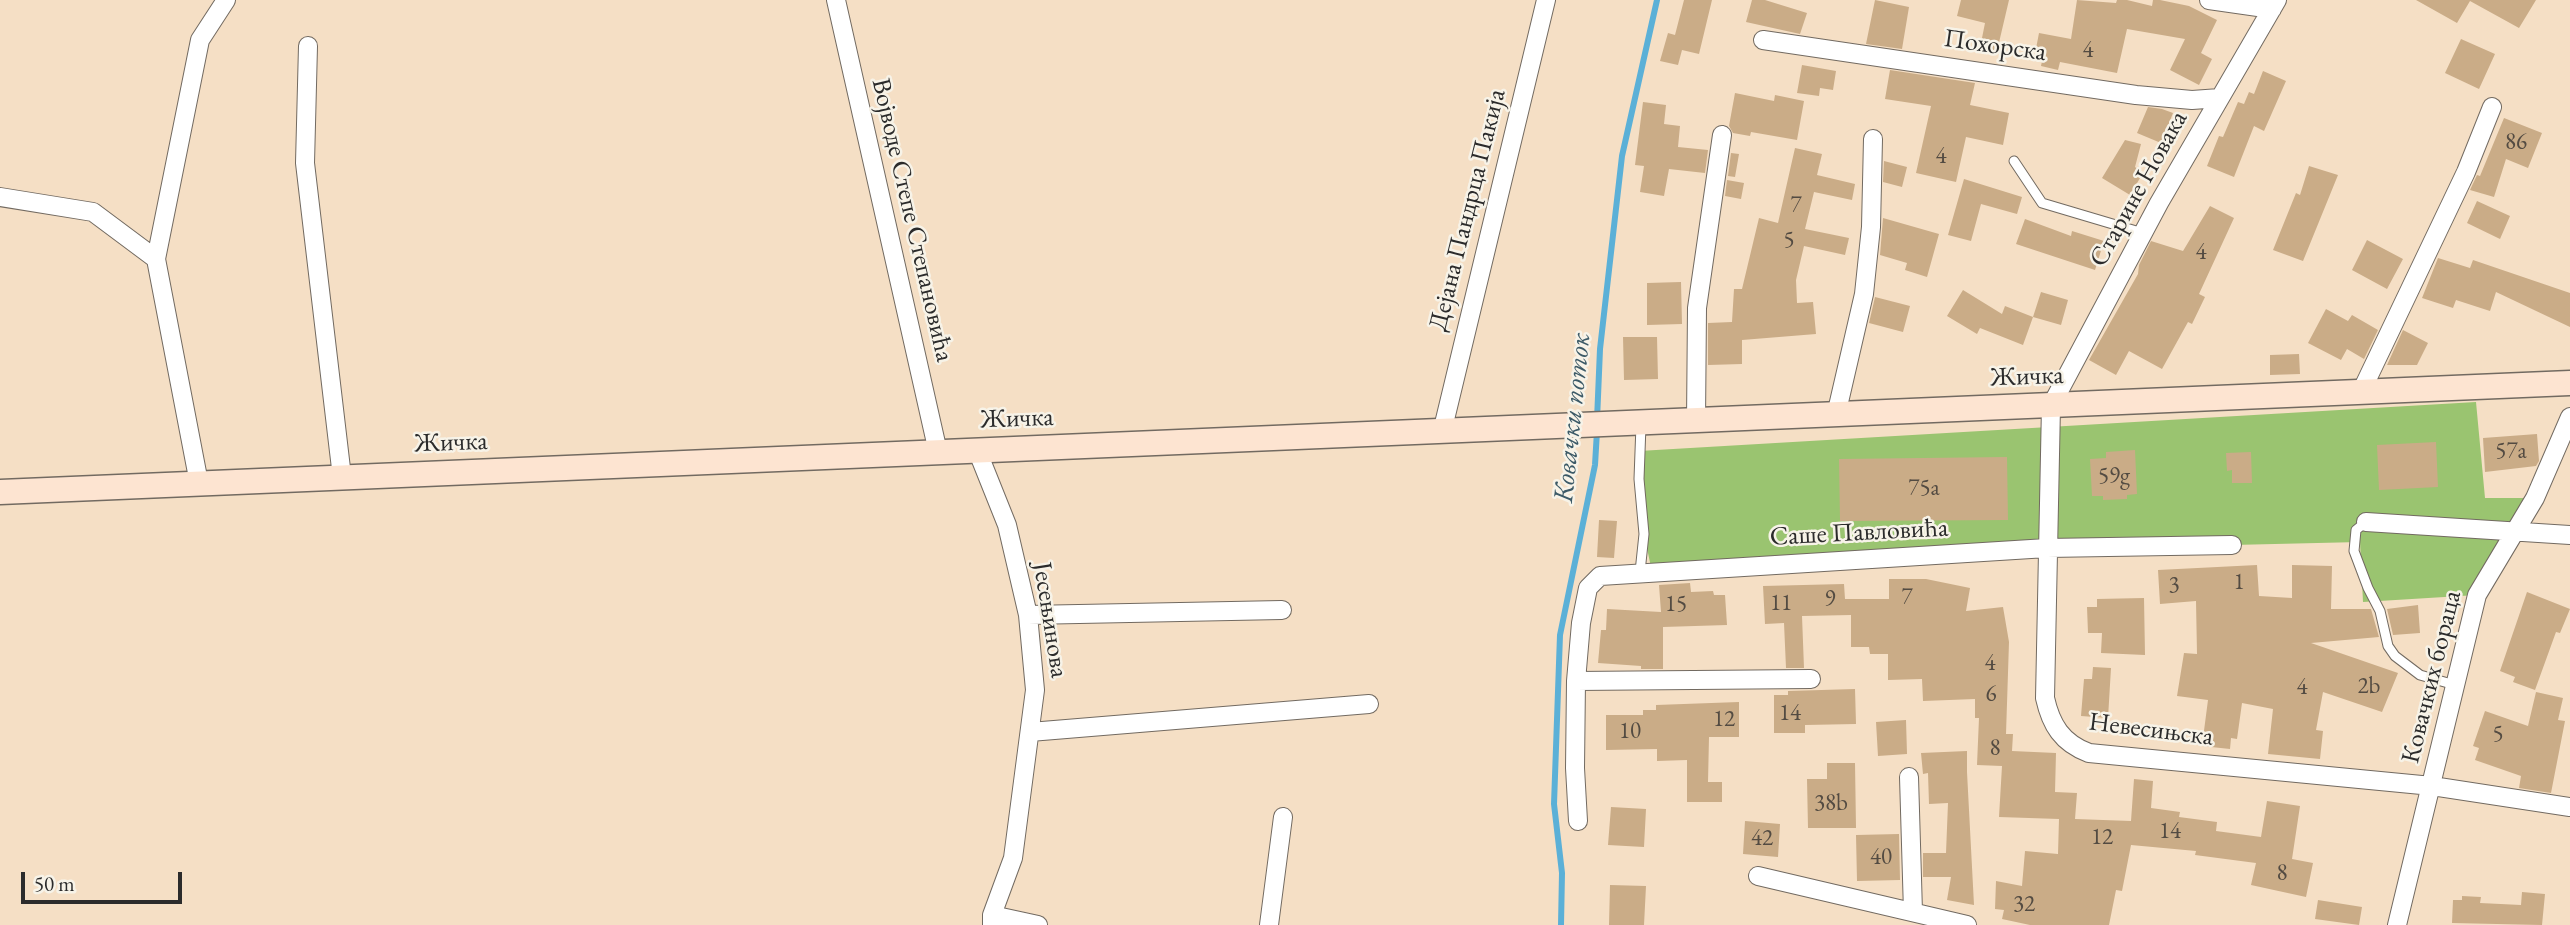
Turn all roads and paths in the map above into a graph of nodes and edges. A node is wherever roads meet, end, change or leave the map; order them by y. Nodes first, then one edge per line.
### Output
1 (226, 0) edge
2 (836, 0) edge
3 (1546, 0) edge
4 (2208, 0) edge
5 (2274, 5) edge
6 (1763, 40) dead end
7 (308, 46) dead end
8 (2220, 98) junction
9 (2492, 107) dead end
10 (1722, 135) dead end
11 (1873, 139) dead end
12 (2014, 161) dead end
13 (0, 197) edge
14 (2143, 233) junction
15 (156, 258) junction
16 (2570, 383) edge
17 (2361, 392) junction
18 (2051, 406) junction
19 (1836, 415) junction
20 (2570, 417) edge
21 (1696, 421) junction
22 (1634, 423) junction
23 (1442, 432) junction
24 (977, 450) junction
25 (937, 452) junction
26 (342, 477) junction
27 (199, 483) junction
28 (0, 492) edge
29 (2366, 522) joint
30 (2514, 533) junction
31 (2570, 535) edge
32 (2232, 545) dead end
33 (2047, 548) junction
34 (1640, 572) junction
35 (1282, 610) dead end
36 (1028, 615) junction
37 (1811, 679) dead end
38 (1576, 681) junction
39 (2455, 685) junction
40 (1369, 704) dead end
41 (1030, 732) junction
42 (1909, 777) dead end
43 (2432, 786) junction
44 (2570, 807) edge
45 (1283, 817) dead end
46 (1578, 821) dead end
47 (1758, 876) dead end
48 (1913, 912) junction
49 (992, 920) edge
50 (1038, 925) edge
51 (1269, 925) edge
52 (1967, 925) edge
53 (2396, 925) edge

1 - 15 street
2 - 25 street, Војводе Степе Степановића
3 - 23 street, Дејана Пандрца Пакија
4 - 5 street
5 - 8 street, Старине Новака
6 - 8 street, Похорска
7 - 26 street
8 - 14 street, Старине Новака
9 - 17 street
10 - 21 street
11 - 19 street
12 - 14 lane
13 - 15 street
14 - 18 street, Старине Новака
15 - 27 street
16 - 17 main road, Жичка
17 - 18 main road, Жичка
18 - 19 main road, Жичка
18 - 33 street, Невесињска
19 - 21 main road, Жичка
20 - 30 street, Ковачких бораца
21 - 22 main road, Жичка
22 - 23 main road, Жичка
22 - 34 lane
23 - 24 main road, Жичка
24 - 25 main road, Жичка
24 - 36 street, Јесењинова
25 - 26 main road, Жичка
26 - 27 main road, Жичка
27 - 28 main road, Жичка
29 - 30 street
29 - 39 lane
30 - 31 street
30 - 39 street, Ковачких бораца
32 - 33 street, Саше Павловића
33 - 34 street, Саше Павловића
33 - 43 street, Невесињска
34 - 38 street, Саше Павловића
35 - 36 street
36 - 41 street, Јесењинова
37 - 38 street
38 - 46 street, Саше Павловића
39 - 43 street, Ковачких бораца
40 - 41 street
41 - 49 street, Јесењинова
42 - 48 street
43 - 44 street, Невесињска
43 - 53 street, Ковачких бораца
45 - 51 street
47 - 48 street
48 - 52 street
49 - 50 street

